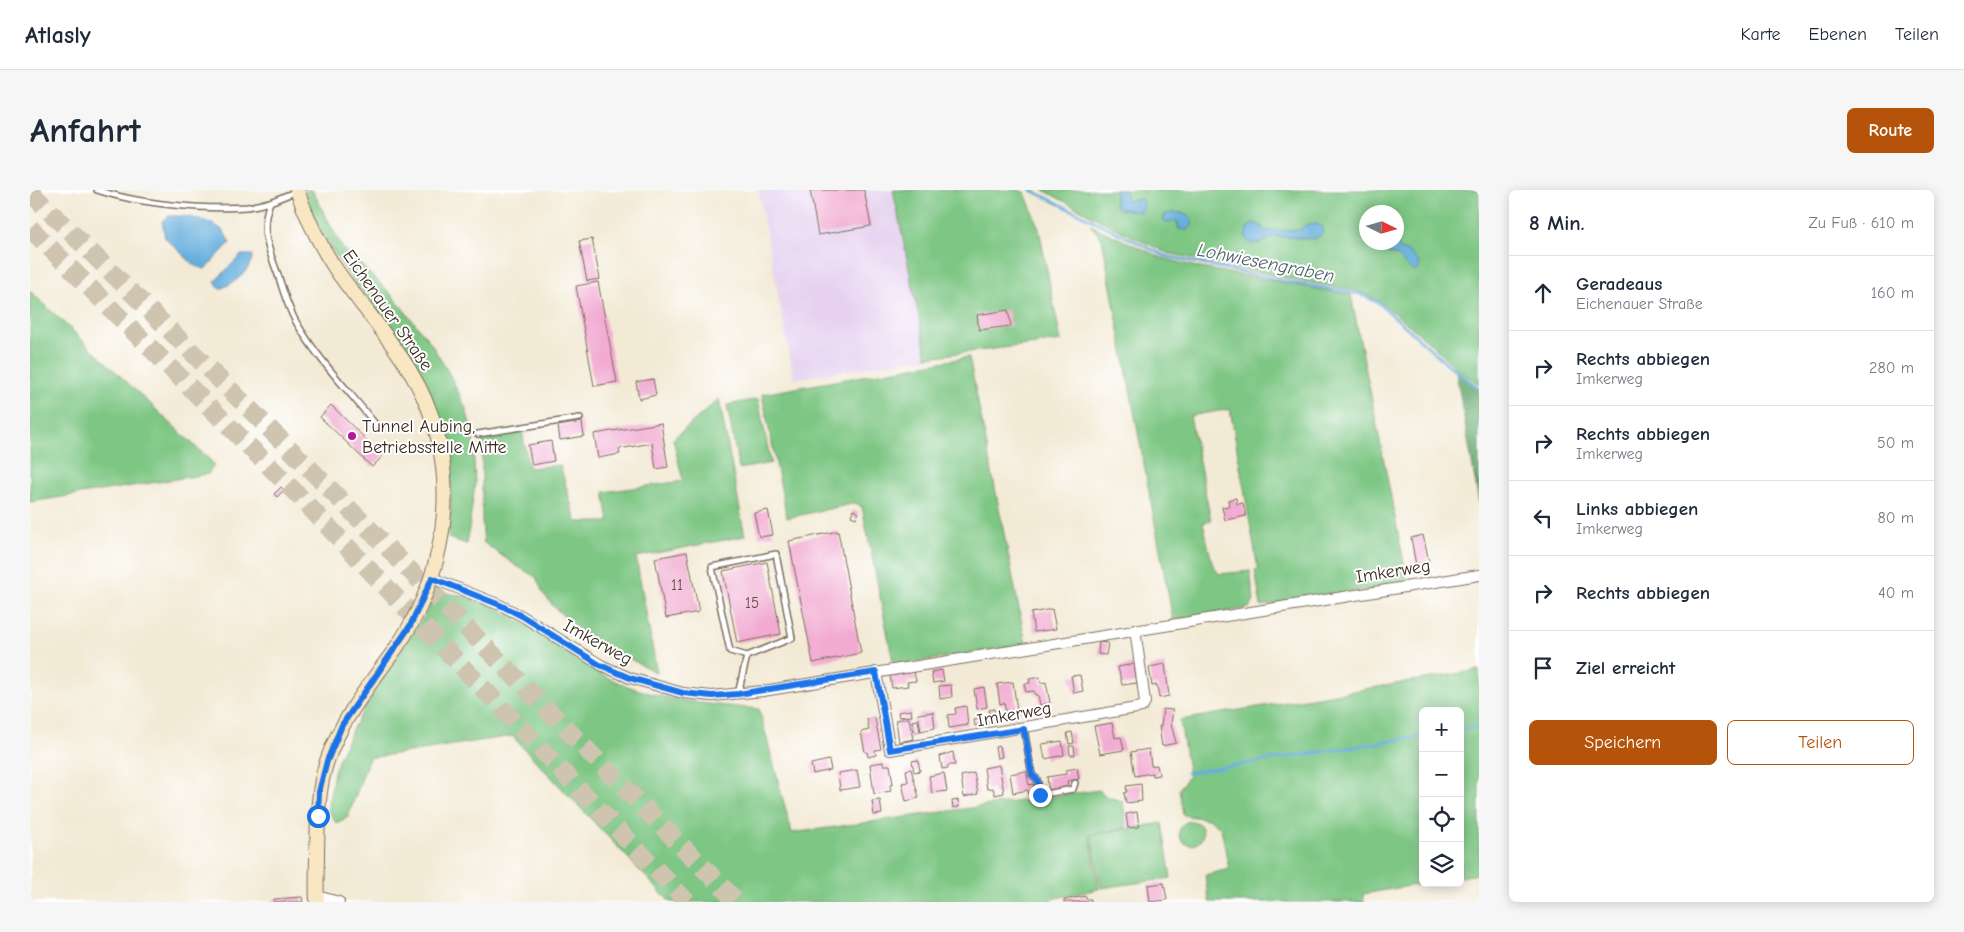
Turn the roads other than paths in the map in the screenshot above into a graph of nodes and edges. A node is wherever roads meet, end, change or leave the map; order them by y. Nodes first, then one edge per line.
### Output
1 (97, 190) edge
2 (298, 190) edge
3 (270, 202) junction
4 (580, 418) dead end
5 (376, 425) dead end
6 (478, 434) dead end
7 (1479, 574) edge
8 (432, 578) junction
9 (1135, 629) junction
10 (748, 656) junction
11 (876, 672) junction
12 (738, 694) junction
13 (1024, 729) junction
14 (1075, 783) dead end
15 (317, 899) edge
16 (339, 902) edge

1 - 3 lane
2 - 3 lane
2 - 8 street, Eichenauer Straße
3 - 5 lane
4 - 6 lane
7 - 9 street, Imkerweg
8 - 12 street, Imkerweg
8 - 15 street, Eichenauer Straße
9 - 11 street, Imkerweg
9 - 13 street, Imkerweg
10 - 10 lane
10 - 12 lane
11 - 12 street, Imkerweg
11 - 13 street, Imkerweg
13 - 14 lane
15 - 16 street

